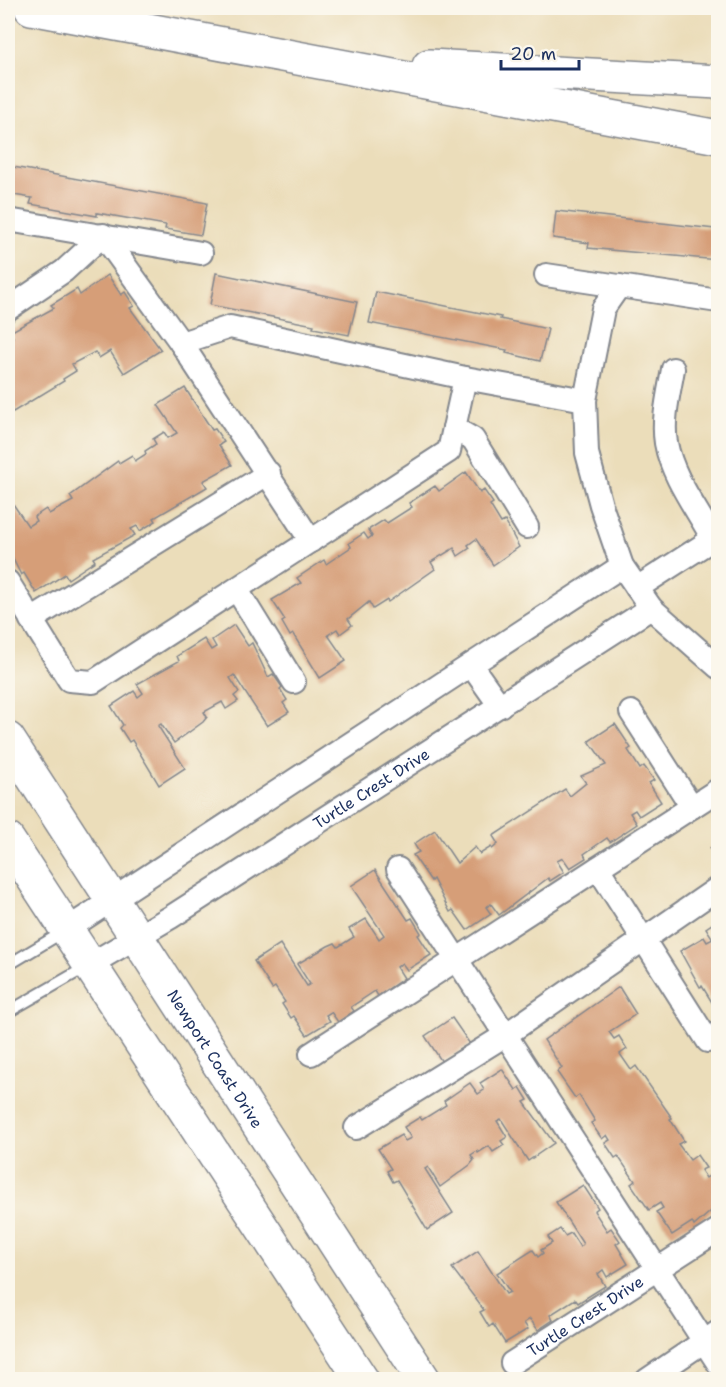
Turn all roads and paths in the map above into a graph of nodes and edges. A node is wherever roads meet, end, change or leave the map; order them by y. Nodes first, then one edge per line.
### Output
1 (31, 8) edge
2 (293, 58) junction
3 (718, 82) edge
4 (718, 137) edge
5 (8, 220) edge
6 (103, 236) junction
7 (201, 253) dead end
8 (546, 275) dead end
9 (619, 286) junction
10 (718, 301) edge
11 (8, 309) edge
12 (181, 343) junction
13 (673, 369) dead end
14 (465, 378) junction
15 (585, 400) junction
16 (454, 428) junction
17 (269, 473) junction
18 (527, 527) dead end
19 (311, 541) junction
20 (716, 542) edge
21 (622, 566) junction
22 (8, 582) edge
23 (637, 588) junction
24 (237, 590) junction
25 (651, 609) junction
26 (31, 620) junction
27 (471, 665) junction
28 (718, 667) edge
29 (294, 681) dead end
30 (500, 706) junction
31 (631, 712) dead end
32 (8, 739) edge
33 (718, 790) edge
34 (692, 807) junction
35 (8, 840) edge
36 (598, 868) junction
37 (398, 869) dead end
38 (718, 888) edge
39 (114, 898) junction
40 (66, 930) junction
41 (138, 936) junction
42 (642, 939) junction
43 (457, 961) junction
44 (8, 965) edge
45 (89, 965) junction
46 (8, 1012) edge
47 (504, 1036) junction
48 (708, 1041) dead end
49 (311, 1054) dead end
50 (356, 1128) dead end
51 (718, 1230) edge
52 (658, 1269) junction
53 (712, 1337) edge
54 (512, 1363) dead end
55 (718, 1363) edge
56 (362, 1380) edge
57 (424, 1380) edge
58 (647, 1380) edge

1 - 2 main road
2 - 3 main road
2 - 4 main road
5 - 6 street
6 - 7 street
6 - 11 street
6 - 12 street
8 - 9 street
9 - 10 street
9 - 15 street
12 - 14 street
12 - 17 street
13 - 20 street
14 - 15 street
14 - 16 street
15 - 21 street
16 - 18 street
16 - 19 street
17 - 19 street
17 - 26 street
19 - 24 street
20 - 23 street
21 - 23 street
21 - 27 street
22 - 26 street
23 - 25 street
24 - 26 street
24 - 29 street
25 - 28 street
25 - 30 street, Turtle Crest Drive
27 - 30 street
27 - 39 street
30 - 41 street, Turtle Crest Drive
31 - 34 street
32 - 39 main road, Newport Coast Drive
33 - 34 street
34 - 36 street
35 - 40 main road
36 - 42 street
36 - 43 street
37 - 43 street, Turtle Crest Drive
38 - 42 street
39 - 40 street
39 - 41 main road, Newport Coast Drive
40 - 44 lane
40 - 45 main road
41 - 45 street, Turtle Crest Drive
41 - 57 main road, Newport Coast Drive
42 - 47 street
42 - 48 street
43 - 47 street, Turtle Crest Drive
43 - 49 street
45 - 46 lane
45 - 56 main road
47 - 50 street
47 - 52 street, Turtle Crest Drive
51 - 52 street, Turtle Crest Drive
52 - 53 street, Turtle Crest Drive
52 - 54 street, Turtle Crest Drive
53 - 55 street, Turtle Crest Drive
53 - 58 street

